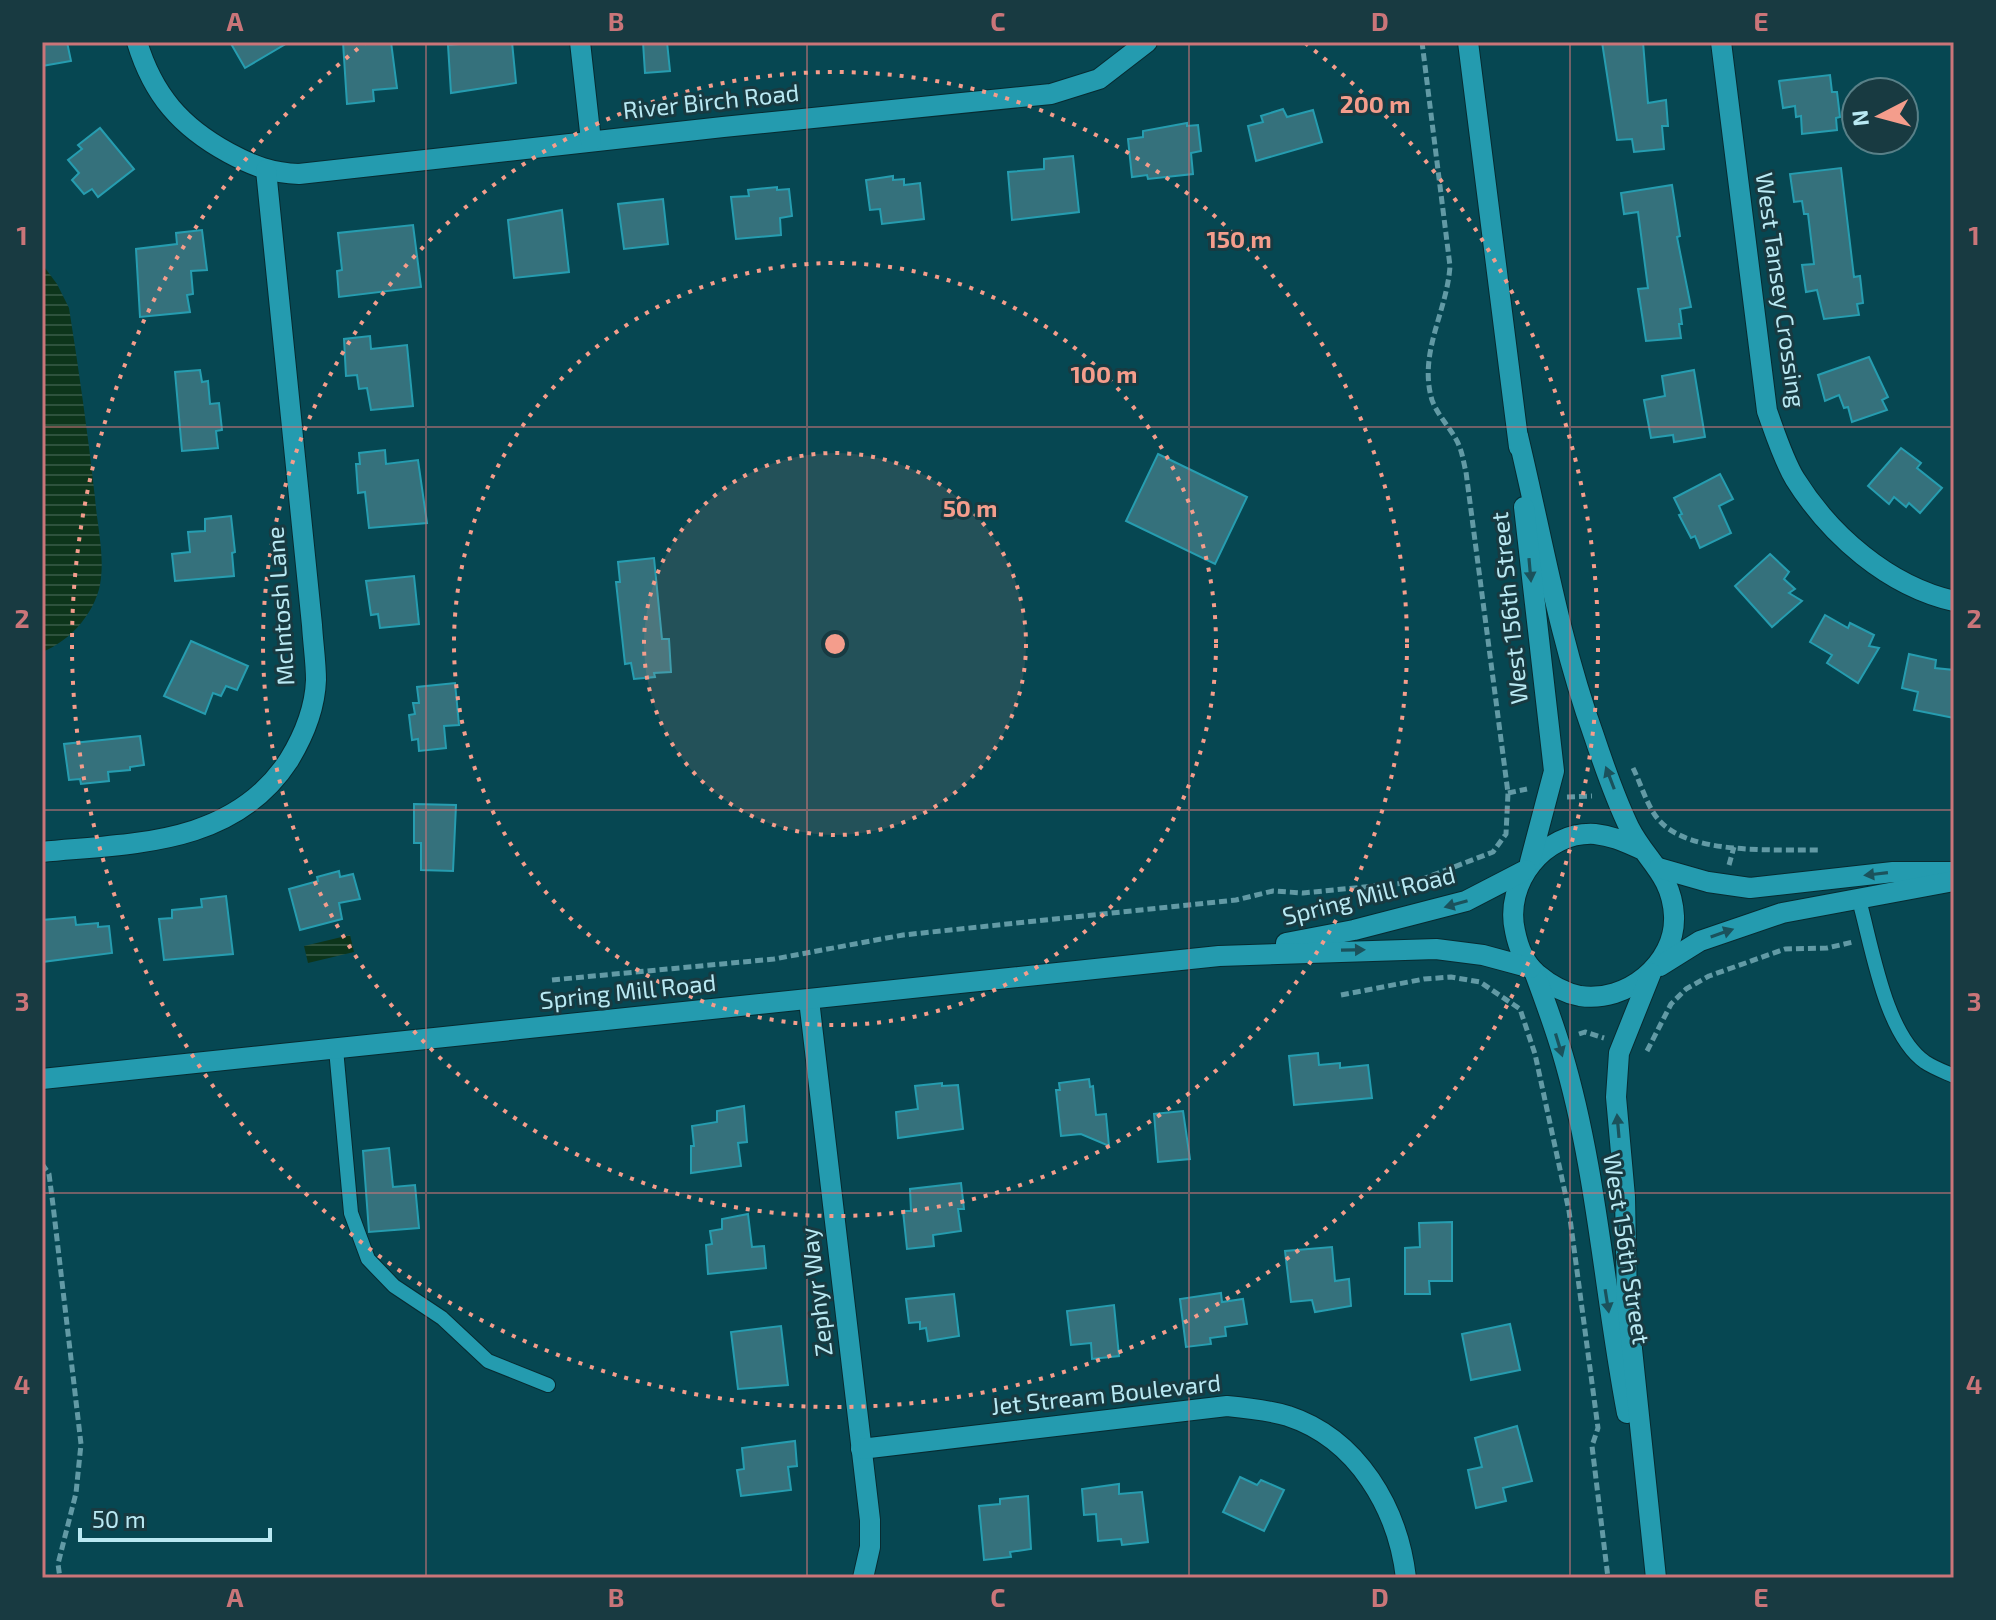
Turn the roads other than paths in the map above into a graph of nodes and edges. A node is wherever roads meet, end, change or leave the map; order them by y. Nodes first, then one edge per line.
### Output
1 (137, 42) edge
2 (580, 42) edge
3 (1147, 42) edge
4 (1468, 42) edge
5 (1721, 42) edge
6 (591, 141) junction
7 (266, 170) junction
8 (1518, 436) junction
9 (1954, 601) edge
10 (1641, 849) junction
11 (42, 852) edge
12 (1528, 868) junction
13 (1659, 868) junction
14 (1954, 872) edge
15 (1954, 881) edge
16 (1859, 900) junction
17 (1219, 956) junction
18 (1533, 970) junction
19 (1652, 971) junction
20 (809, 1000) junction
21 (336, 1049) junction
22 (1954, 1076) edge
23 (42, 1079) edge
24 (548, 1385) dead end
25 (861, 1449) junction
26 (1652, 1538) junction
27 (863, 1578) edge
28 (1406, 1578) edge
29 (1656, 1578) edge

1 - 7 street
2 - 6 street
3 - 6 street, River Birch Road
4 - 8 street, West 156th Street
5 - 9 street, West Tansey Crossing
6 - 7 street, River Birch Road
7 - 11 street, McIntosh Lane
10 -> 8 street, West 156th Street
8 -> 12 street, West 156th Street
10 - 12 street
10 - 13 street
12 -> 17 street, Spring Mill Road
12 - 18 street
14 -> 13 street
13 - 19 street
15 - 16 street
19 -> 16 street
16 - 22 lane
17 -> 18 street, Spring Mill Road
17 - 20 street, Spring Mill Road
18 - 19 street
18 -> 26 street, West 156th Street
26 -> 19 street, West 156th Street
20 - 21 street, Spring Mill Road
20 - 25 street, Zephyr Way
21 - 23 street, Spring Mill Road
21 - 24 lane
25 - 27 street, Zephyr Way
25 - 28 street, Jet Stream Boulevard
26 - 29 street, West 156th Street

